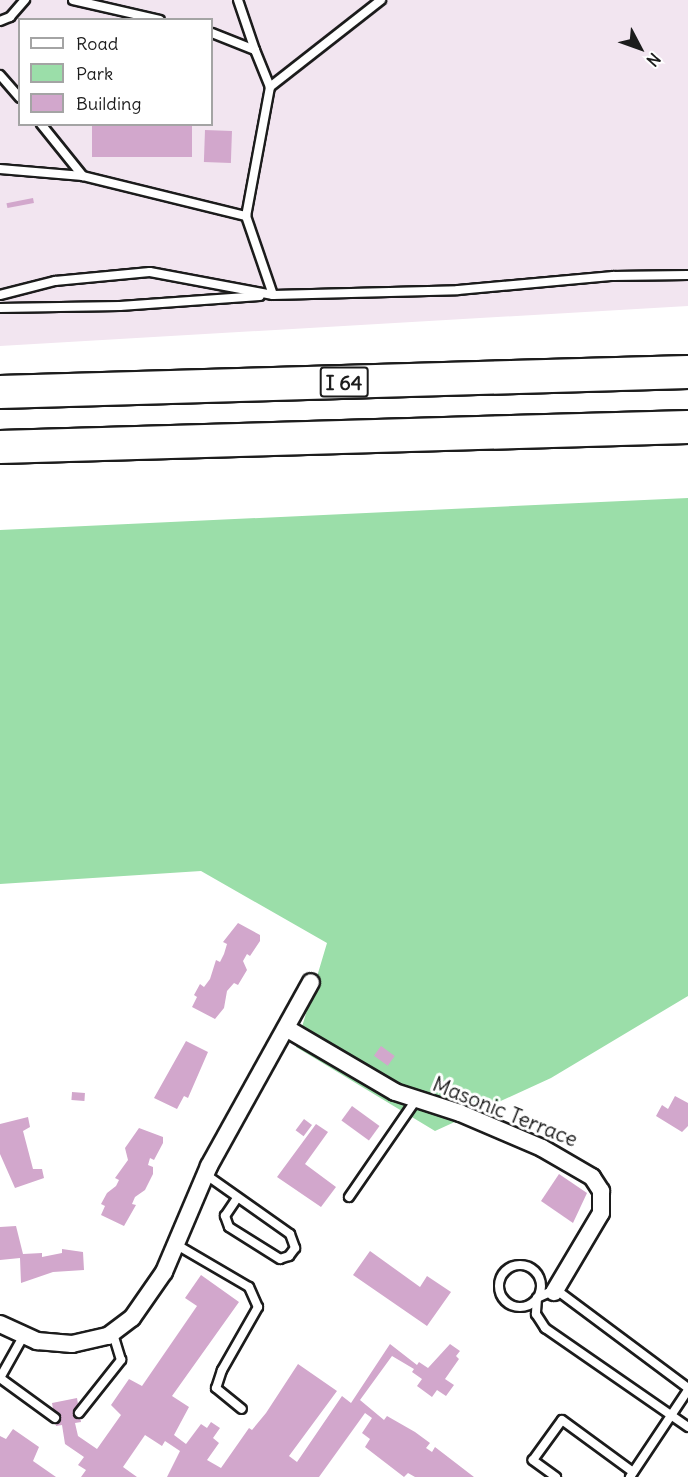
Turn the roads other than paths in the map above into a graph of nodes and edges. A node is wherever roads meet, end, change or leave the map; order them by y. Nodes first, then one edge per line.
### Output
1 (26, 0) edge
2 (74, 0) edge
3 (238, 0) edge
4 (381, 0) edge
5 (151, 18) edge
6 (0, 21) edge
7 (213, 33) edge
8 (255, 50) junction
9 (0, 75) edge
10 (270, 87) junction
11 (18, 96) edge
12 (43, 126) edge
13 (0, 169) edge
14 (83, 176) junction
15 (246, 216) junction
16 (688, 275) edge
17 (273, 295) junction
18 (0, 296) edge
19 (0, 308) edge
20 (688, 372) edge
21 (0, 392) edge
22 (688, 427) edge
23 (0, 447) edge
24 (311, 982) dead end
25 (286, 1028) junction
26 (416, 1100) junction
27 (205, 1174) junction
28 (349, 1197) dead end
29 (237, 1198) junction
30 (177, 1245) junction
31 (554, 1292) junction
32 (537, 1298) junction
33 (0, 1324) edge
34 (113, 1333) junction
35 (24, 1335) junction
36 (688, 1389) edge
37 (242, 1408) dead end
38 (79, 1413) dead end
39 (672, 1415) junction
40 (55, 1418) dead end
41 (688, 1427) edge
42 (631, 1474) edge
43 (556, 1477) edge

1 - 6 lane
2 - 5 lane
3 - 8 lane
4 - 10 lane
7 - 8 lane
8 - 10 lane
9 - 11 lane
10 - 15 lane
12 - 14 lane
13 - 14 lane
14 - 15 lane
15 - 17 lane
16 - 17 lane
17 - 18 lane
17 - 19 lane
20 - 21 highway, I 64
22 - 23 highway
24 - 25 street
25 - 26 street, Masonic Terrace
25 - 27 street
26 - 28 lane
26 - 31 street, Masonic Terrace
27 - 29 lane
27 - 30 street
29 - 29 lane
30 - 34 street
30 - 37 lane
31 - 32 lane
31 - 36 lane
32 - 32 lane
32 - 39 lane
33 - 35 street
34 - 35 street
34 - 38 lane
35 - 40 lane
36 - 39 lane
39 - 41 lane
39 - 42 lane
42 - 43 lane

